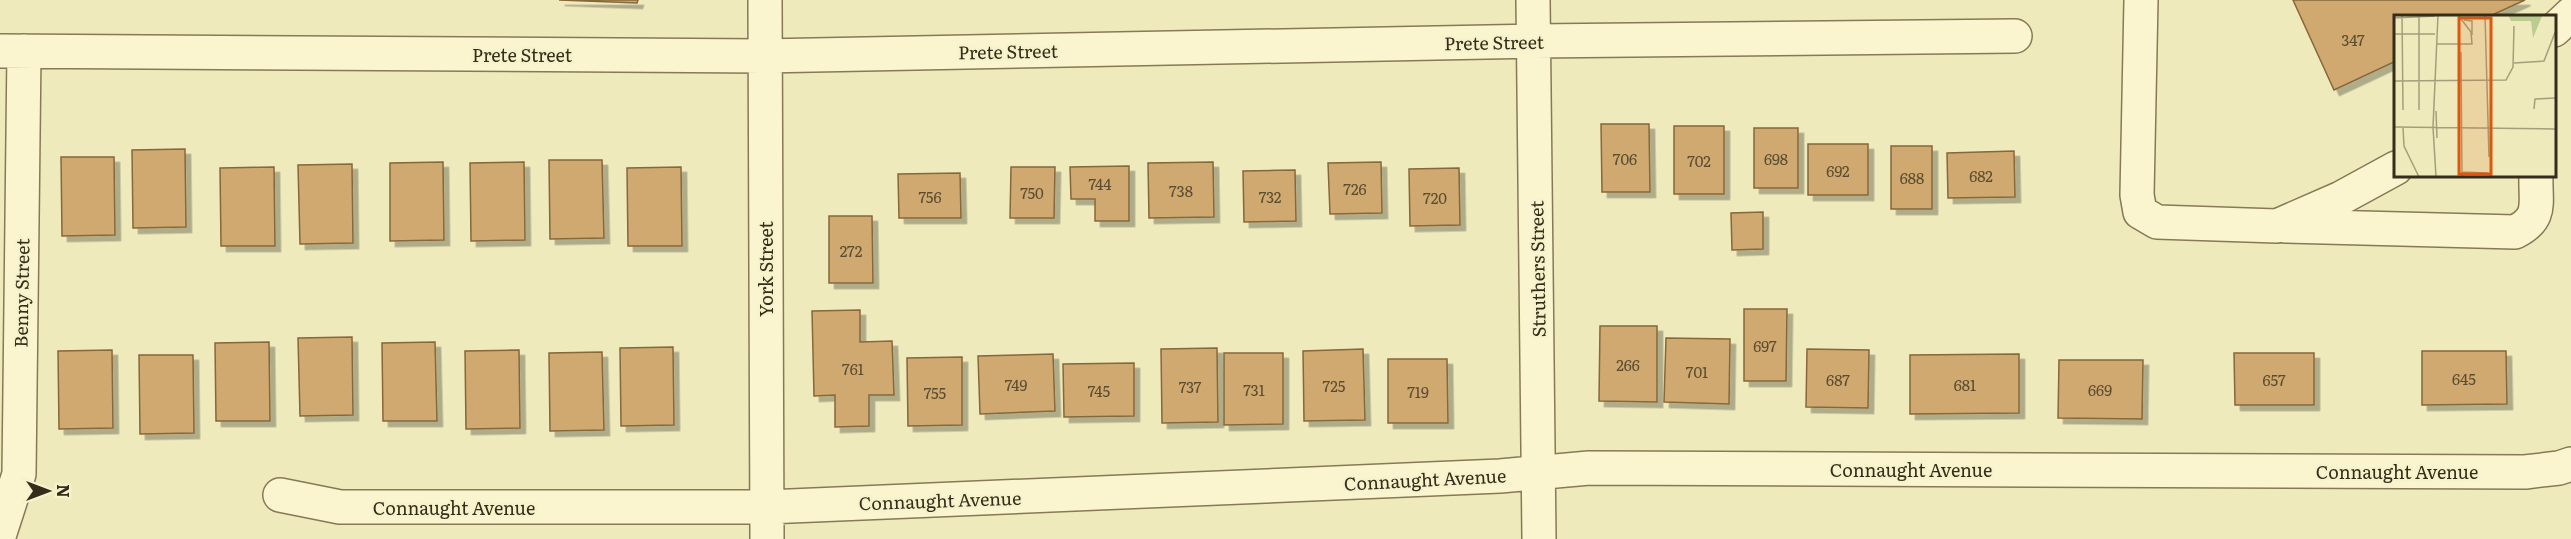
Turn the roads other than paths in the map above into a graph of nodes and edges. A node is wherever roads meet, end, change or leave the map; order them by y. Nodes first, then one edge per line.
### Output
1 (765, 0) edge
2 (1533, 0) edge
3 (2141, 0) edge
4 (2571, 14) edge
5 (2556, 28) edge
6 (2015, 36) dead end
7 (1534, 40) junction
8 (12, 51) edge
9 (763, 56) junction
10 (2394, 169) edge
11 (2536, 177) edge
12 (2277, 226) junction
13 (2571, 464) edge
14 (1539, 471) junction
15 (280, 495) dead end
16 (767, 507) junction
17 (0, 533) edge
18 (766, 539) edge
19 (1539, 539) edge

1 - 9 street, York Street
2 - 7 street, Struthers Street
3 - 12 street
4 - 5 street
6 - 7 street, Prete Street
7 - 9 street, Prete Street
7 - 14 street, Struthers Street
8 - 9 street, Prete Street
8 - 17 street, Benny Street
9 - 16 street, York Street
10 - 12 street
11 - 12 street
13 - 14 street, Connaught Avenue
14 - 16 street, Connaught Avenue
14 - 19 street, Struthers Street
15 - 16 street, Connaught Avenue
16 - 18 street, York Street

